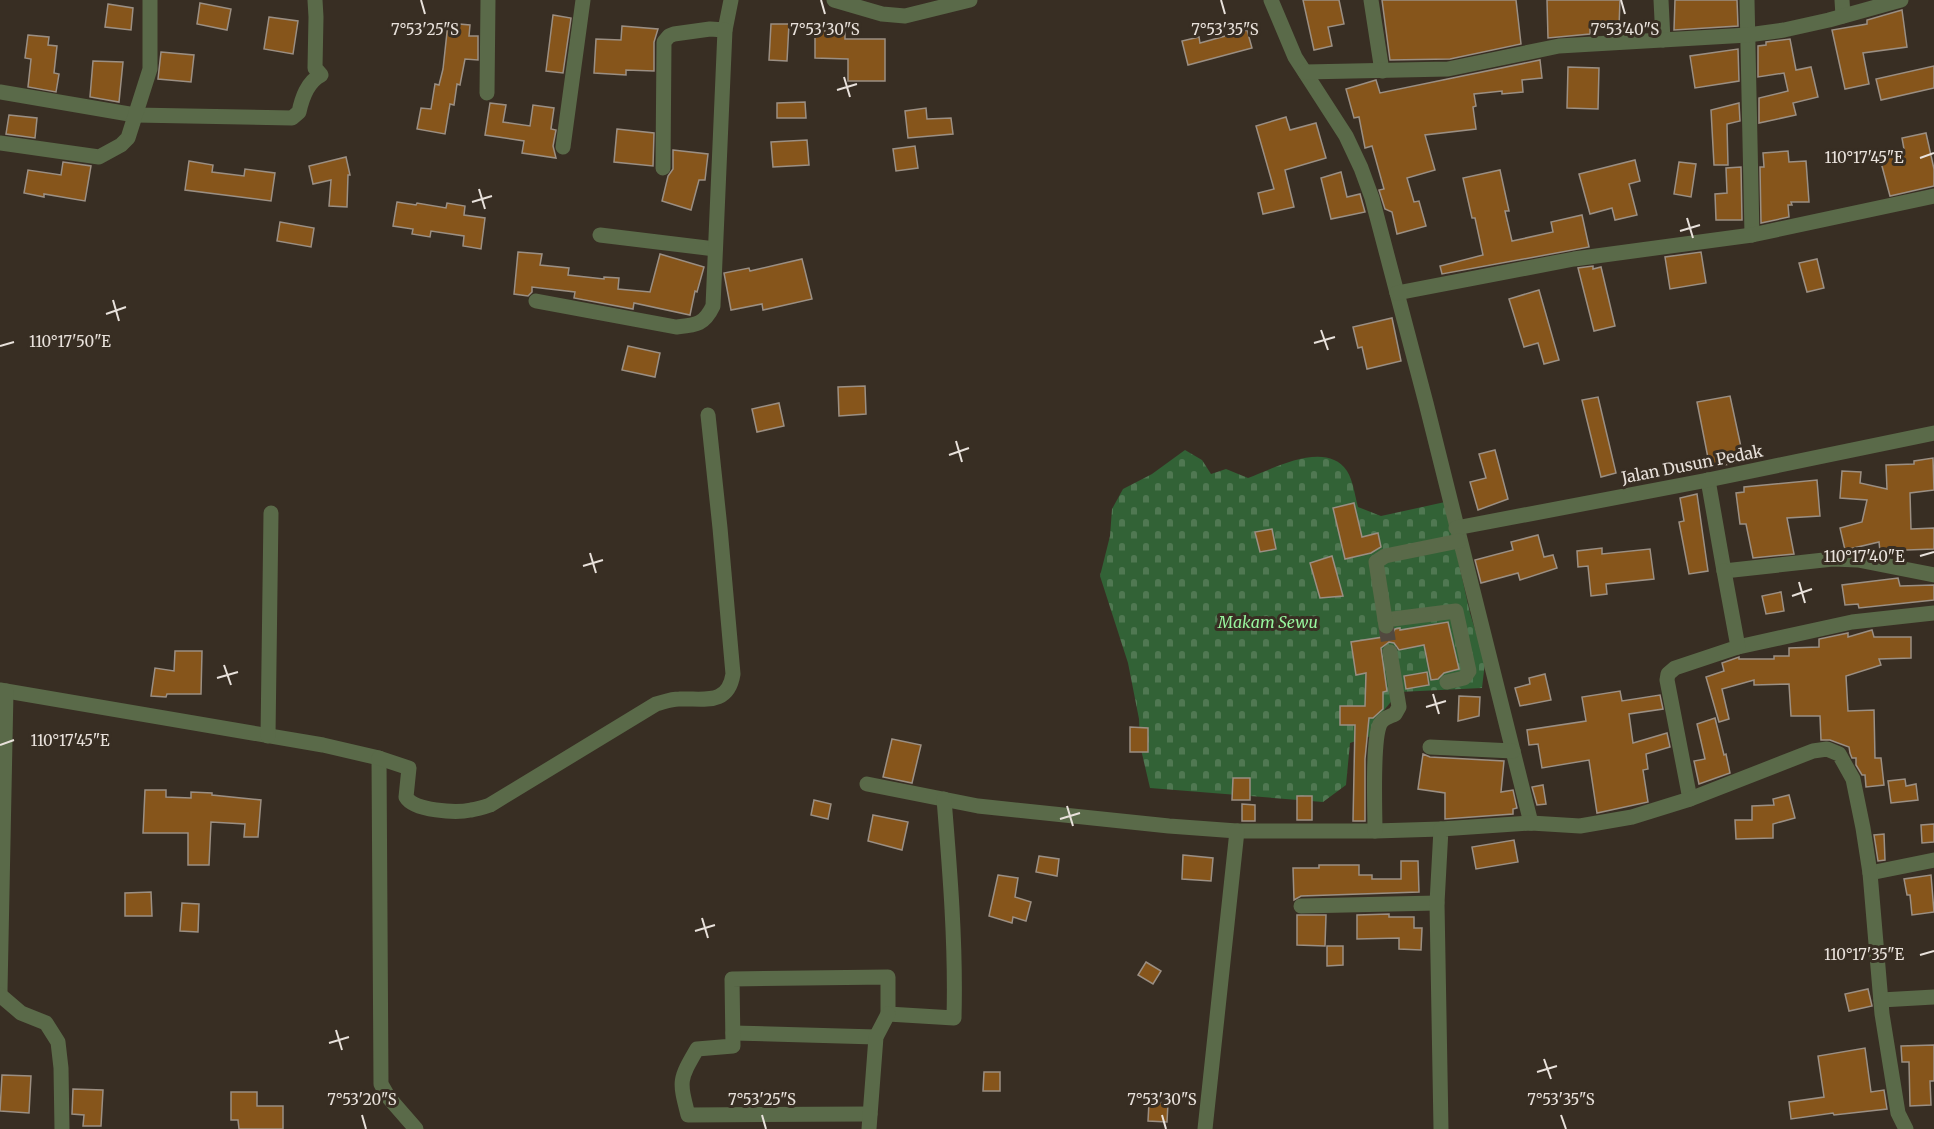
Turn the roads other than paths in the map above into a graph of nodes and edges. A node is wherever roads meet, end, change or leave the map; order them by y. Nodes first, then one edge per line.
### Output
1 (150, 0) edge
2 (315, 0) edge
3 (488, 0) edge
4 (583, 0) edge
5 (731, 0) edge
6 (834, 0) edge
7 (970, 0) edge
8 (1271, 0) edge
9 (1371, 0) edge
10 (1661, 0) edge
11 (1747, 0) edge
12 (1842, 0) edge
13 (1900, 0) edge
14 (1843, 16) junction
15 (725, 30) junction
16 (1748, 35) junction
17 (1663, 40) junction
18 (1382, 71) junction
19 (1305, 72) junction
20 (0, 92) edge
21 (487, 93) dead end
22 (135, 114) junction
23 (0, 143) edge
24 (563, 147) dead end
25 (663, 168) dead end
26 (1934, 196) edge
27 (600, 235) dead end
28 (1752, 235) junction
29 (715, 249) junction
30 (1397, 293) junction
31 (537, 301) dead end
32 (708, 415) dead end
33 (1934, 433) edge
34 (1708, 480) junction
35 (271, 513) dead end
36 (1458, 535) junction
37 (1724, 571) junction
38 (1934, 575) edge
39 (1934, 614) edge
40 (1480, 621) junction
41 (1460, 625) junction
42 (1738, 647) junction
43 (1390, 651) tunnel mouth
44 (1447, 682) dead end
45 (3, 690) edge
46 (268, 736) junction
47 (1430, 747) dead end
48 (1513, 752) junction
49 (379, 758) junction
50 (867, 784) dead end
51 (1690, 799) junction
52 (944, 800) junction
53 (1531, 823) junction
54 (1442, 829) junction
55 (1237, 831) junction
56 (1375, 831) junction
57 (1934, 860) edge
58 (1870, 873) junction
59 (1437, 903) junction
60 (1301, 906) dead end
61 (0, 993) edge
62 (1934, 997) edge
63 (1881, 1000) junction
64 (888, 1014) junction
65 (733, 1033) junction
66 (876, 1037) junction
67 (688, 1115) junction
68 (869, 1122) edge
69 (62, 1129) edge
70 (416, 1129) edge
71 (698, 1129) edge
72 (1205, 1129) edge
73 (1441, 1129) edge
74 (1906, 1129) edge

1 - 22 street
2 - 22 street
3 - 21 street
4 - 24 street
5 - 15 street
6 - 7 street
8 - 19 street
9 - 18 street
10 - 17 street
11 - 16 street
12 - 14 street
13 - 14 street
14 - 16 street
15 - 25 street
15 - 29 street
16 - 17 street
16 - 28 street
17 - 18 street
18 - 19 street
19 - 30 street
20 - 22 street
22 - 23 street
26 - 28 street
27 - 29 street
28 - 30 street
29 - 31 street
30 - 36 street
32 - 49 street
33 - 34 street, Jalan Dusun Pedak
34 - 36 street, Jalan Dusun Pedak
34 - 37 street
35 - 46 street
36 - 40 street
36 - 41 street, Jalan Dusun Pedak
37 - 38 street
37 - 42 street
39 - 42 street
40 - 41 street
40 - 48 street
41 - 44 street
42 - 51 street
43 - 56 street
45 - 46 street
45 - 61 street
46 - 49 street
47 - 48 street
48 - 53 street
49 - 70 street
50 - 52 street
51 - 53 street
51 - 58 street
52 - 55 street
52 - 64 street
53 - 54 street
54 - 56 street
54 - 59 street
55 - 56 street
55 - 72 street
57 - 58 street
58 - 63 street
59 - 60 street
59 - 73 street
61 - 69 street
62 - 63 street
63 - 74 street
64 - 65 street
64 - 66 street
65 - 66 street
65 - 67 street
66 - 68 street
67 - 68 street
67 - 71 street

